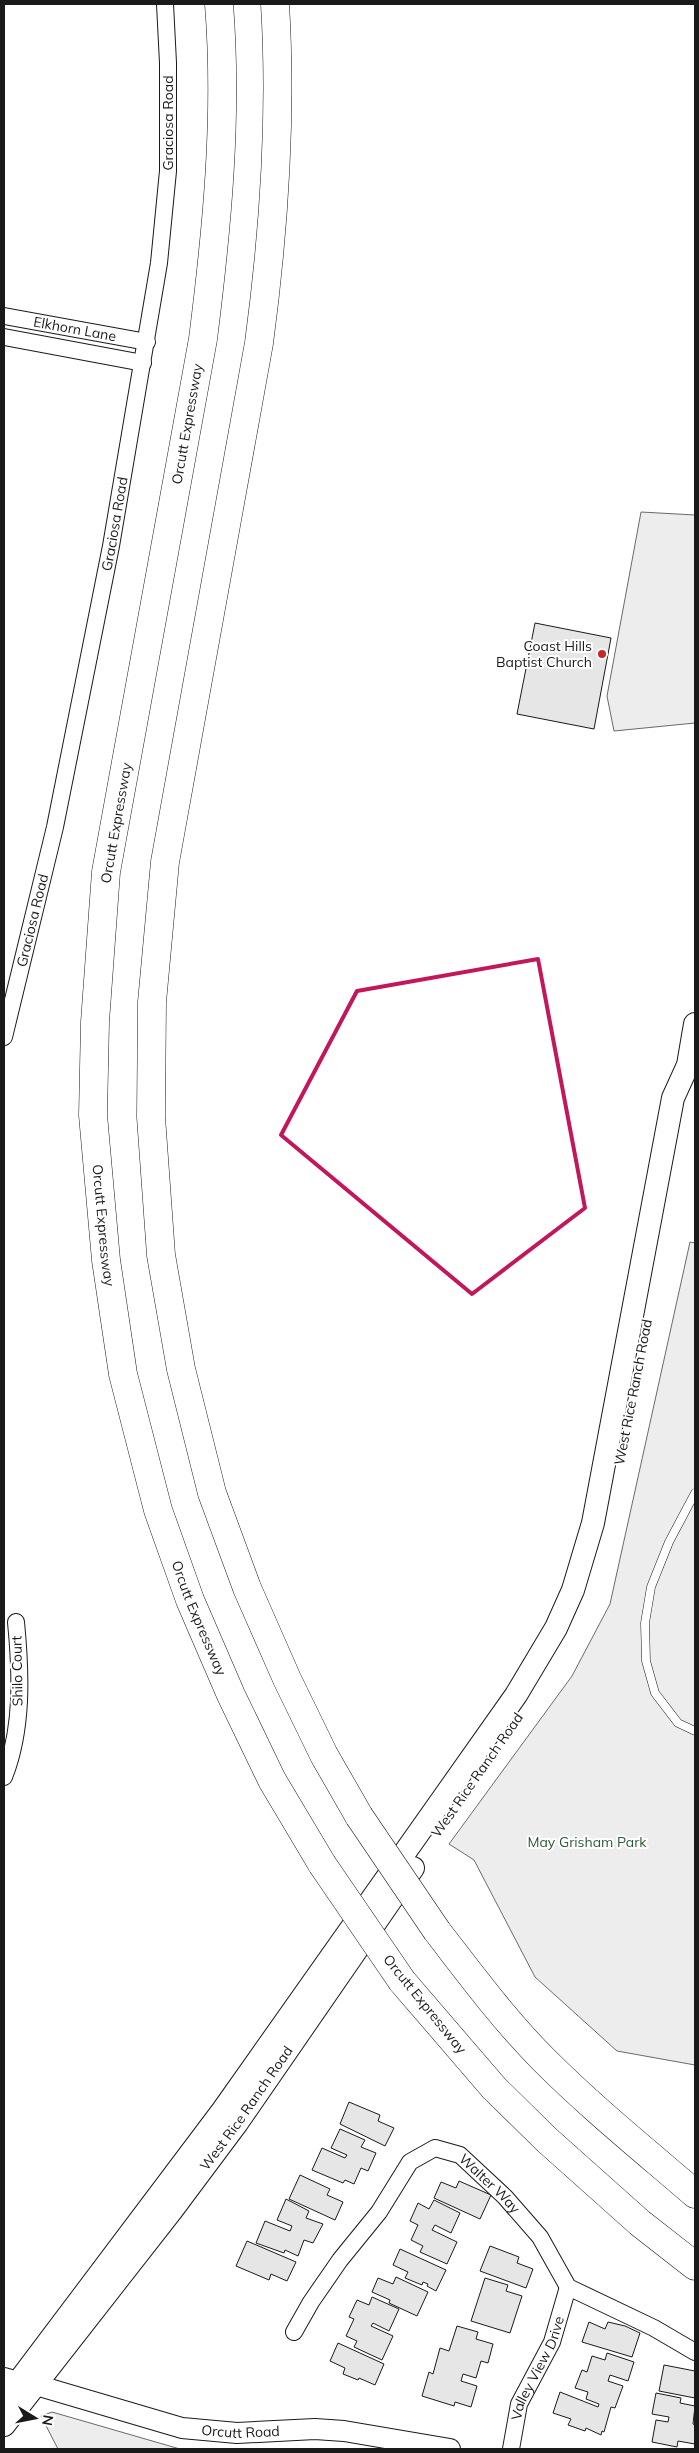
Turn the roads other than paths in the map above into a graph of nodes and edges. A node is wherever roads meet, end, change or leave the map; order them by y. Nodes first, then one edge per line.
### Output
1 (165, 4) edge
2 (219, 4) edge
3 (275, 4) edge
4 (4, 316) edge
5 (4, 337) edge
6 (146, 342) junction
7 (143, 363) junction
8 (695, 1024) edge
9 (4, 1037) edge
10 (692, 1065) edge
11 (695, 1493) edge
12 (16, 1622) dead end
13 (695, 1731) edge
14 (7, 1759) edge
15 (4, 1778) edge
16 (695, 2194) edge
17 (695, 2266) edge
18 (568, 2287) junction
19 (294, 2332) dead end
20 (695, 2352) edge
21 (20, 2380) edge
22 (4, 2401) edge
23 (4, 2425) edge
24 (450, 2449) edge
25 (511, 2449) edge

1 - 6 street, Graciosa Road
2 - 17 highway, Orcutt Expressway, bridge
3 - 16 highway, bridge
4 - 6 street, Elkhorn Lane
5 - 7 street, Elkhorn Lane
6 - 7 street, Graciosa Road
7 - 9 street, Graciosa Road
8 - 10 main road, West Rice Ranch Road
10 - 21 main road, West Rice Ranch Road
11 - 13 lane
12 - 14 street, Shilo Court
14 - 15 street, Shilo Court
18 - 19 street, Walter Way
18 - 20 street
18 - 25 street, Valley View Drive
21 - 22 main road
21 - 23 main road
21 - 24 street, Orcutt Road

